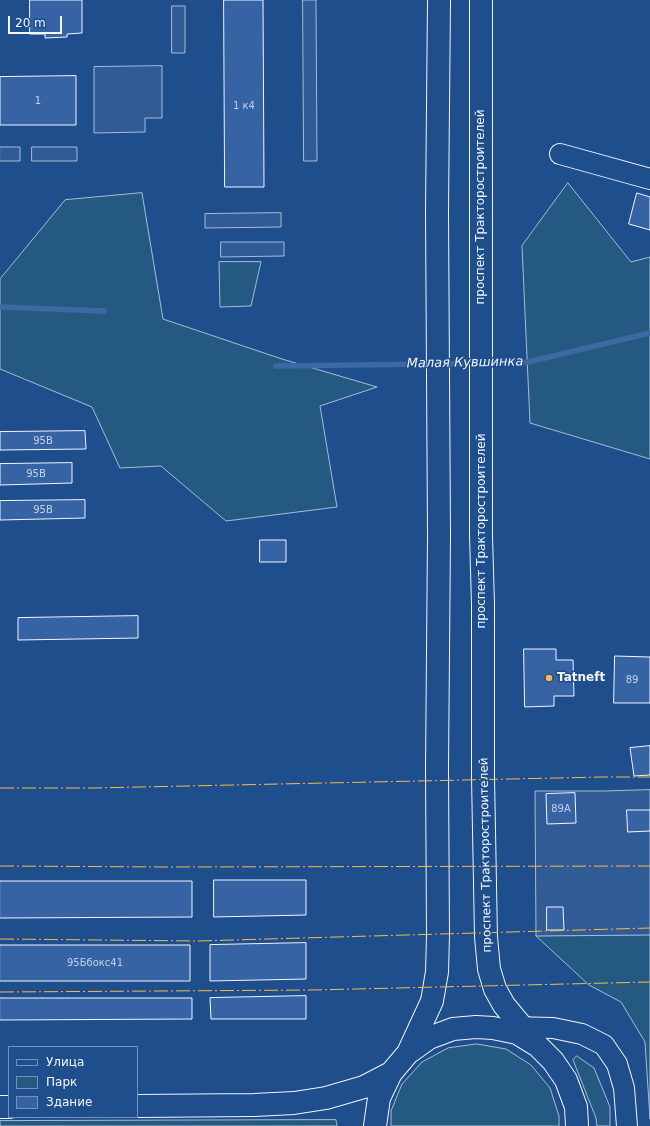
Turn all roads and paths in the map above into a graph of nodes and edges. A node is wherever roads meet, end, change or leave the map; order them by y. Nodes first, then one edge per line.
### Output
1 (439, 0) edge
2 (481, 0) edge
3 (560, 154) dead end
4 (650, 179) edge
5 (521, 1026) junction
6 (493, 1028) junction
7 (538, 1046) junction
8 (408, 1053) junction
9 (391, 1073) junction
10 (138, 1106) edge
11 (375, 1126) edge
12 (578, 1126) edge
13 (627, 1126) edge

1 - 8 main road
2 - 5 main road, проспект Тракторостроителей
3 - 4 street
5 - 6 street
5 - 7 main road, проспект Тракторостроителей
5 - 13 street
6 - 7 main road
6 - 8 main road
7 - 12 main road
8 - 9 main road
9 - 10 main road
9 - 11 main road

